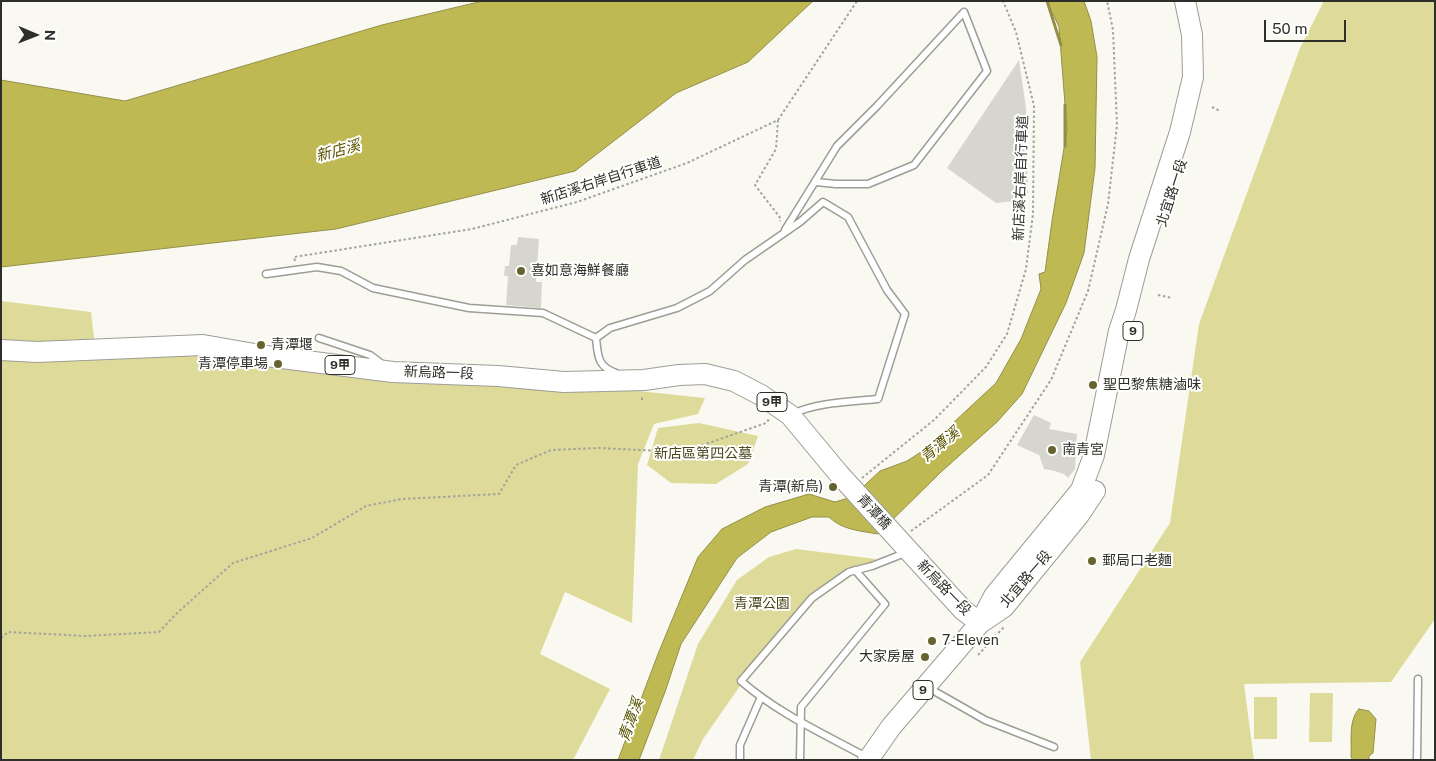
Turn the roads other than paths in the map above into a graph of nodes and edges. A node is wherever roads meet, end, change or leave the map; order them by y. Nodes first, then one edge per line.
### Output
1 (1185, 1) edge
2 (1197, 1) edge
3 (816, 182) junction
4 (783, 233) junction
5 (266, 274) dead end
6 (319, 338) dead end
7 (596, 338) junction
8 (1, 350) edge
9 (393, 372) junction
10 (679, 374) junction
11 (784, 411) junction
12 (845, 481) joint
13 (904, 545) junction
14 (854, 570) junction
15 (980, 623) junction
16 (1418, 679) dead end
17 (926, 687) junction
18 (761, 697) junction
19 (801, 724) junction
20 (1054, 747) dead end
21 (868, 759) edge
22 (740, 760) edge
23 (800, 760) edge
24 (1417, 760) edge

1 - 15 main road, 北宜路一段 / 9
2 - 15 main road, 北宜路一段 / 9
3 - 3 lane
3 - 4 lane
4 - 7 lane
4 - 11 lane
5 - 7 lane
6 - 9 lane
7 - 10 lane
8 - 9 main road, 新烏路一段 / 9甲
9 - 10 main road, 新烏路一段 / 9甲
10 - 11 main road, 新烏路一段 / 9甲
11 - 12 main road, 新烏路一段 / 9甲
12 - 13 main road, 青潭橋 / 9甲
13 - 14 lane
13 - 15 main road, 新烏路一段 / 9甲
14 - 18 lane
14 - 19 lane
15 - 17 main road, 9
16 - 24 lane
17 - 20 lane
17 - 21 main road, 9
18 - 19 lane
18 - 22 lane
19 - 21 lane
19 - 23 lane

